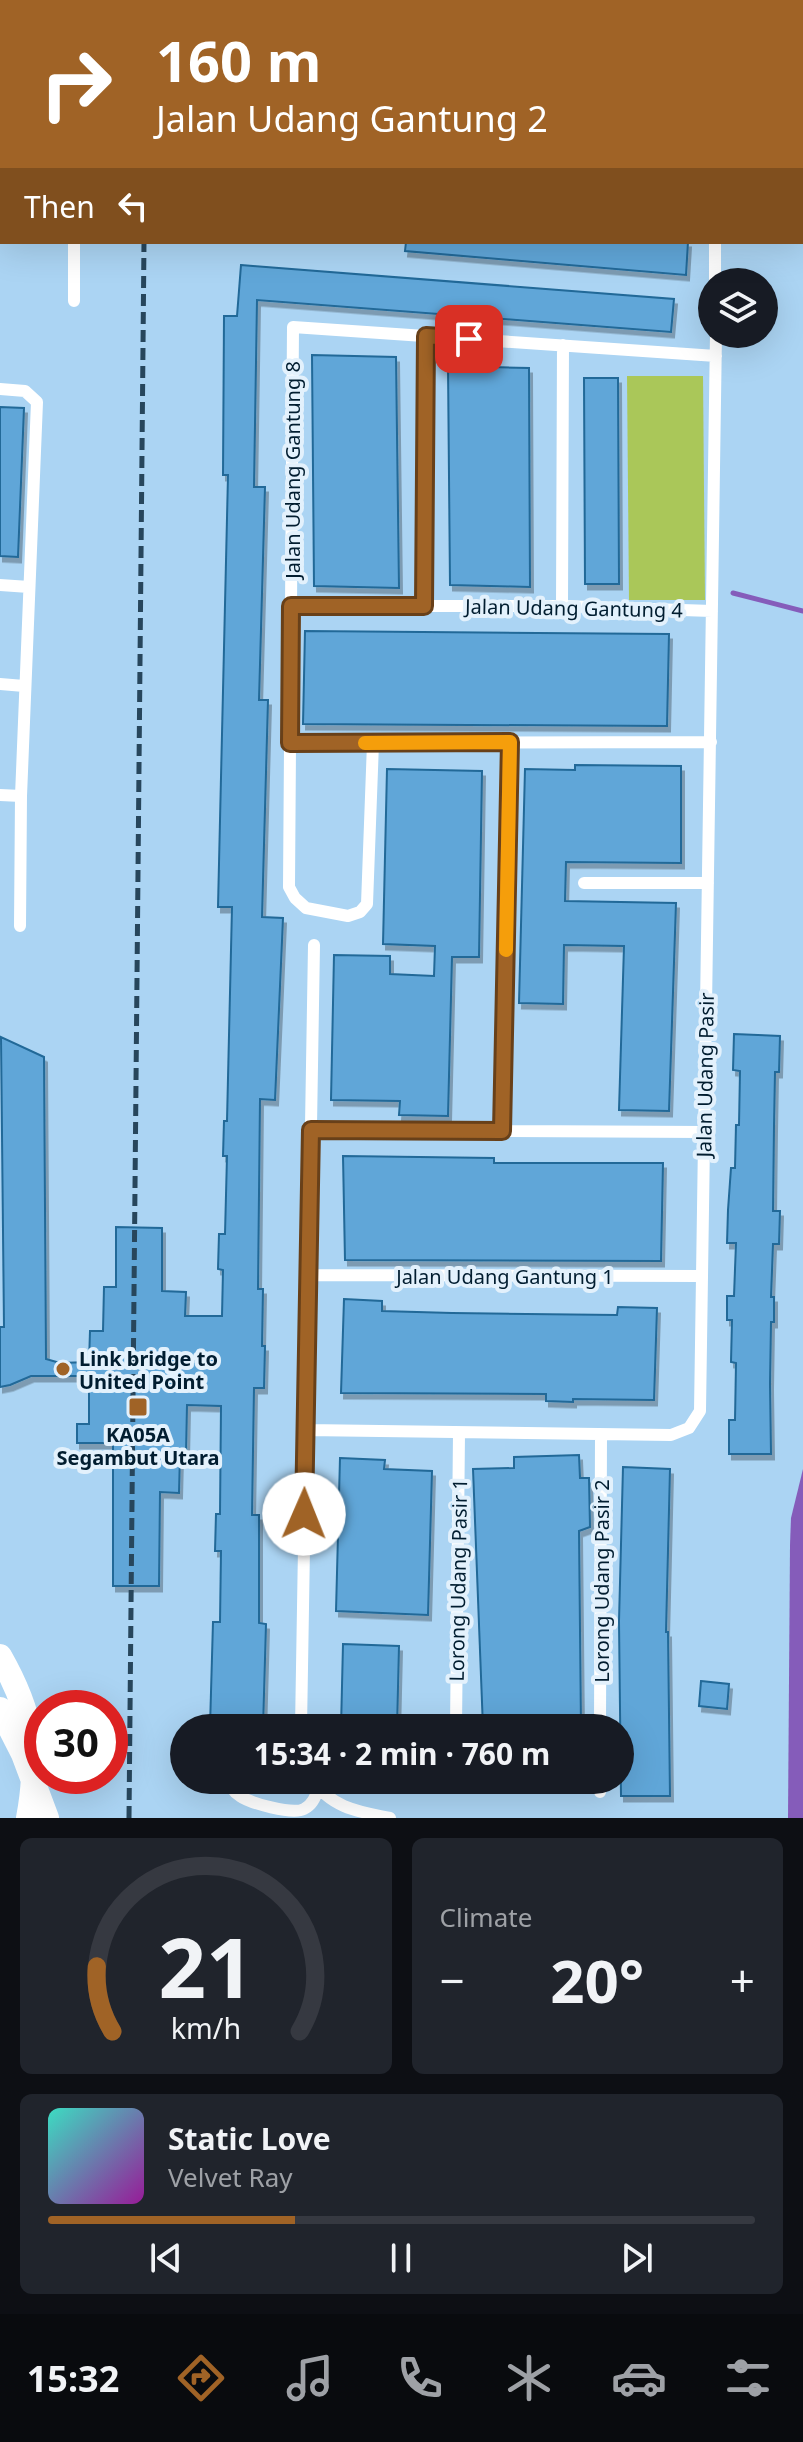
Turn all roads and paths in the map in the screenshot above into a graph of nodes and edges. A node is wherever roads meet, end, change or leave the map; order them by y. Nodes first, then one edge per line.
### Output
1 (74, 244) edge
2 (715, 244) edge
3 (715, 268) edge
4 (74, 301) dead end
5 (426, 336) junction
6 (563, 345) junction
7 (716, 348) edge
8 (716, 356) junction
9 (0, 389) edge
10 (0, 585) edge
11 (29, 587) junction
12 (291, 606) junction
13 (424, 606) junction
14 (562, 606) junction
15 (712, 611) junction
16 (0, 684) edge
17 (24, 686) junction
18 (510, 742) junction
19 (711, 742) junction
20 (290, 743) junction
21 (373, 743) junction
22 (0, 795) edge
23 (21, 796) junction
24 (584, 883) dead end
25 (708, 883) junction
26 (20, 926) dead end
27 (314, 945) dead end
28 (311, 1130) junction
29 (502, 1131) junction
30 (705, 1132) junction
31 (308, 1275) junction
32 (702, 1276) junction
33 (306, 1430) junction
34 (459, 1433) junction
35 (601, 1435) junction
36 (0, 1656) edge
37 (0, 1709) edge
38 (301, 1714) edge
39 (456, 1714) edge
40 (600, 1714) edge
41 (237, 1794) edge
42 (314, 1794) edge
43 (326, 1794) edge
44 (288, 1811) junction
45 (28, 1818) edge
46 (47, 1818) edge
47 (306, 1818) edge
48 (390, 1818) edge

1 - 4 street
2 - 3 street
5 - 6 street
5 - 12 street, Jalan Udang Gantung 8
5 - 13 street
6 - 8 street
6 - 14 street
7 - 8 street, Jalan Udang Pasir
8 - 15 street, Jalan Udang Pasir
9 - 11 street
10 - 11 street
11 - 17 street
12 - 13 street, Jalan Udang Gantung 4
12 - 20 street, Jalan Udang Gantung 8
13 - 14 street, Jalan Udang Gantung 4
14 - 15 street, Jalan Udang Gantung 4
15 - 19 street, Jalan Udang Pasir
16 - 17 street
17 - 23 street
18 - 19 street
18 - 21 street
18 - 29 street
19 - 25 street, Jalan Udang Pasir
20 - 21 street
20 - 21 street, Jalan Udang Gantung 8
22 - 23 street
23 - 26 street
24 - 25 street
25 - 30 street, Jalan Udang Pasir
27 - 28 street
28 - 29 street
28 - 31 street
29 - 30 street
30 - 32 street, Jalan Udang Pasir
31 - 32 street, Jalan Udang Gantung 1
31 - 33 street
32 - 35 street, Jalan Udang Pasir
33 - 34 street, Jalan Udang Pasir
33 - 38 street
34 - 35 street, Jalan Udang Pasir
34 - 39 street, Lorong Udang Pasir 1
35 - 40 street, Lorong Udang Pasir 2
36 - 45 highway
37 - 46 highway
41 - 44 street
42 - 44 street
43 - 48 street
44 - 47 street

